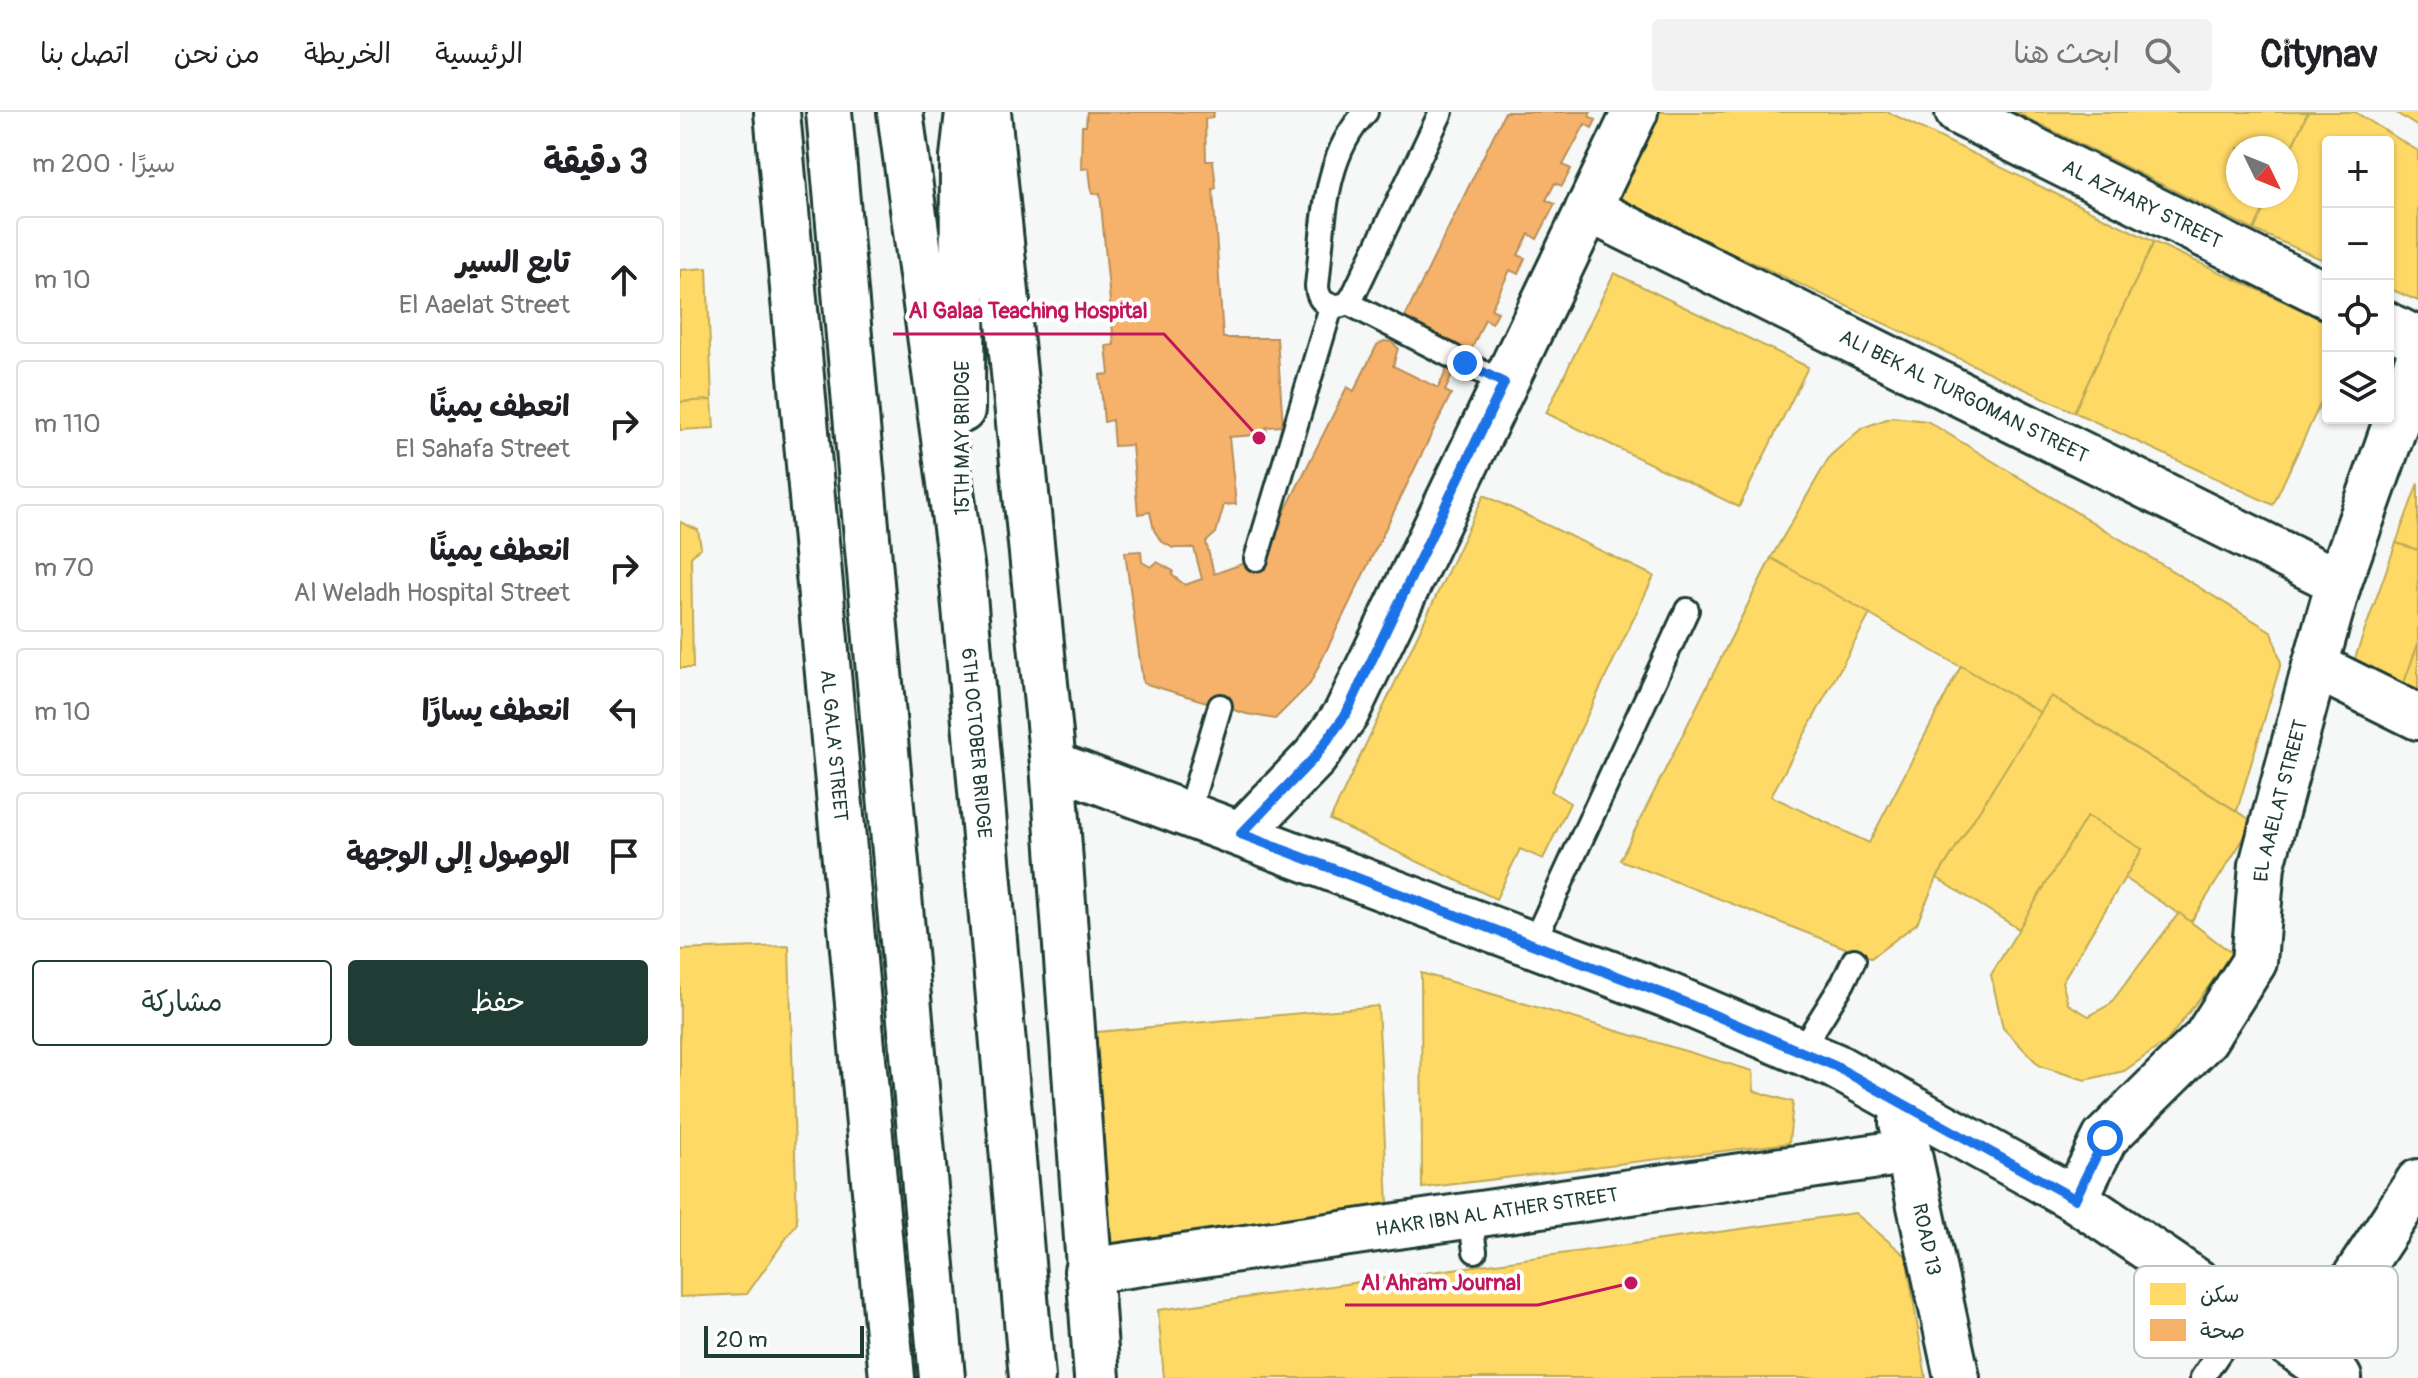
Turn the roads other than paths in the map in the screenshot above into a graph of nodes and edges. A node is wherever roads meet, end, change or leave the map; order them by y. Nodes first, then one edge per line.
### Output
1 (777, 112) edge
2 (829, 112) edge
3 (900, 112) edge
4 (968, 112) edge
5 (988, 112) edge
6 (1366, 112) edge
7 (1441, 112) edge
8 (1635, 112) edge
9 (1958, 112) edge
10 (1588, 209) junction
11 (2322, 293) edge
12 (1340, 305) junction
13 (2394, 328) edge
14 (2418, 340) edge
15 (2418, 360) edge
16 (1504, 383) junction
17 (2406, 433) edge
18 (1256, 559) dead end
19 (962, 572) junction
20 (2339, 582) junction
21 (1687, 610) dead end
22 (2315, 666) junction
23 (1220, 706) dead end
24 (2418, 717) edge
25 (1053, 764) junction
26 (1187, 817) junction
27 (1241, 834) junction
28 (1532, 946) junction
29 (1854, 960) dead end
30 (1800, 1052) junction
31 (1898, 1100) junction
32 (1906, 1152) junction
33 (2418, 1182) edge
34 (2075, 1199) junction
35 (2173, 1266) edge
36 (2374, 1266) edge
37 (1087, 1271) junction
38 (2216, 1358) edge
39 (892, 1378) edge
40 (942, 1378) edge
41 (1032, 1378) edge
42 (1097, 1378) edge
43 (1957, 1378) edge
44 (2202, 1378) edge

1 - 39 main road, AL GALA' STREET
2 - 40 main road
3 - 19 main road, 6TH OCTOBER BRIDGE
4 - 19 main road, 15TH MAY BRIDGE
5 - 25 main road
6 - 12 lane
7 - 12 lane
8 - 10 main road
9 - 11 main road, AL AZHARY STREET
10 - 16 main road
10 - 20 main road, ALI BEK AL TURGOMAN STREET
12 - 16 lane
12 - 18 lane
13 - 14 main road
15 - 17 main road, EL AAELAT STREET
16 - 27 main road
17 - 20 main road, EL AAELAT STREET
19 - 41 main road, 6TH OCTOBER BRIDGE
20 - 22 main road, EL AAELAT STREET
21 - 28 lane
22 - 24 main road
22 - 34 main road, EL AAELAT STREET
23 - 26 lane
25 - 26 main road
25 - 37 main road
26 - 27 main road
27 - 28 main road
28 - 30 main road
29 - 30 lane
30 - 31 main road
31 - 32 main road, ROAD 13
31 - 34 main road
32 - 37 main road, HAKR IBN AL ATHER STREET
32 - 43 main road, ROAD 13
33 - 36 main road
34 - 35 main road
37 - 42 main road
38 - 44 lane

